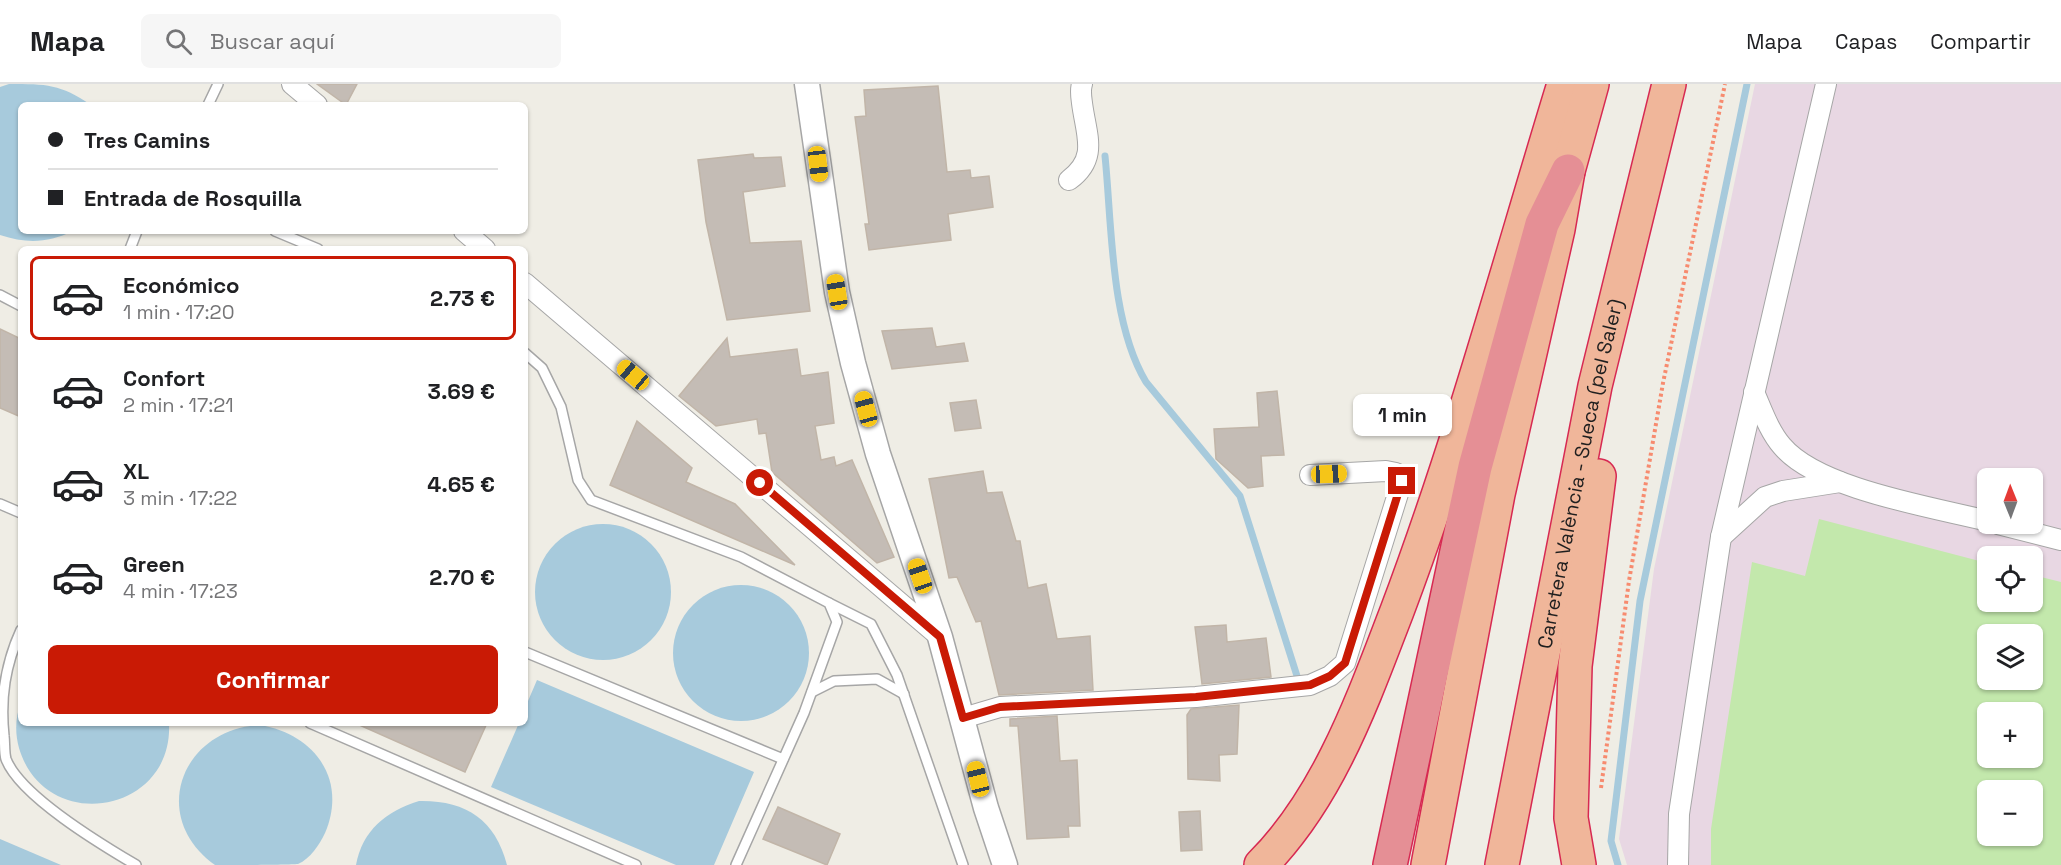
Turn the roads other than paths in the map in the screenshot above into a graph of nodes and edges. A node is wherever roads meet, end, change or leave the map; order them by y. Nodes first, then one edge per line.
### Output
1 (218, 84) edge
2 (292, 84) edge
3 (807, 84) edge
4 (1082, 84) edge
5 (1563, 84) edge
6 (1592, 84) edge
7 (1669, 84) edge
8 (1826, 84) edge
9 (209, 102) edge
10 (313, 102) edge
11 (1568, 171) junction
12 (1069, 180) dead end
13 (1640, 192) junction
14 (282, 234) edge
15 (468, 234) edge
16 (311, 246) edge
17 (482, 246) edge
18 (528, 286) edge
19 (0, 296) edge
20 (18, 305) edge
21 (528, 356) edge
22 (1754, 392) junction
23 (1310, 475) dead end
24 (1840, 482) junction
25 (0, 504) edge
26 (18, 512) edge
27 (1977, 518) edge
28 (2037, 534) edge
29 (1721, 537) junction
30 (2061, 540) edge
31 (829, 603) junction
32 (18, 637) edge
33 (940, 637) junction
34 (528, 653) edge
35 (812, 692) junction
36 (904, 694) junction
37 (963, 718) junction
38 (317, 726) edge
39 (783, 759) junction
40 (994, 833) junction
41 (136, 865) edge
42 (636, 865) edge
43 (736, 865) edge
44 (963, 865) edge
45 (1005, 865) edge
46 (1023, 865) edge
47 (1261, 865) edge
48 (1390, 865) edge
49 (1428, 865) edge
50 (1502, 865) edge
51 (1579, 865) edge
52 (1678, 865) edge

1 - 9 lane
2 - 10 street
3 - 33 street
4 - 12 street
5 - 47 highway
6 - 11 highway
7 - 13 highway, Carretera València - Sueca (pel Saler)
8 - 22 street
11 - 48 highway
11 - 49 highway
13 - 50 highway, Carretera València - Sueca (pel Saler)
13 - 51 highway
14 - 16 lane
15 - 17 street
18 - 33 street
19 - 20 lane
21 - 31 lane
22 - 24 street
22 - 29 street
23 - 37 street
24 - 27 street
24 - 29 street
25 - 26 lane
28 - 30 street
29 - 52 street
31 - 35 lane
31 - 36 lane
32 - 41 lane
33 - 37 street
34 - 39 lane
35 - 36 lane
35 - 39 lane
36 - 44 lane
37 - 40 street
38 - 42 lane
39 - 43 lane
40 - 45 street
40 - 46 street

